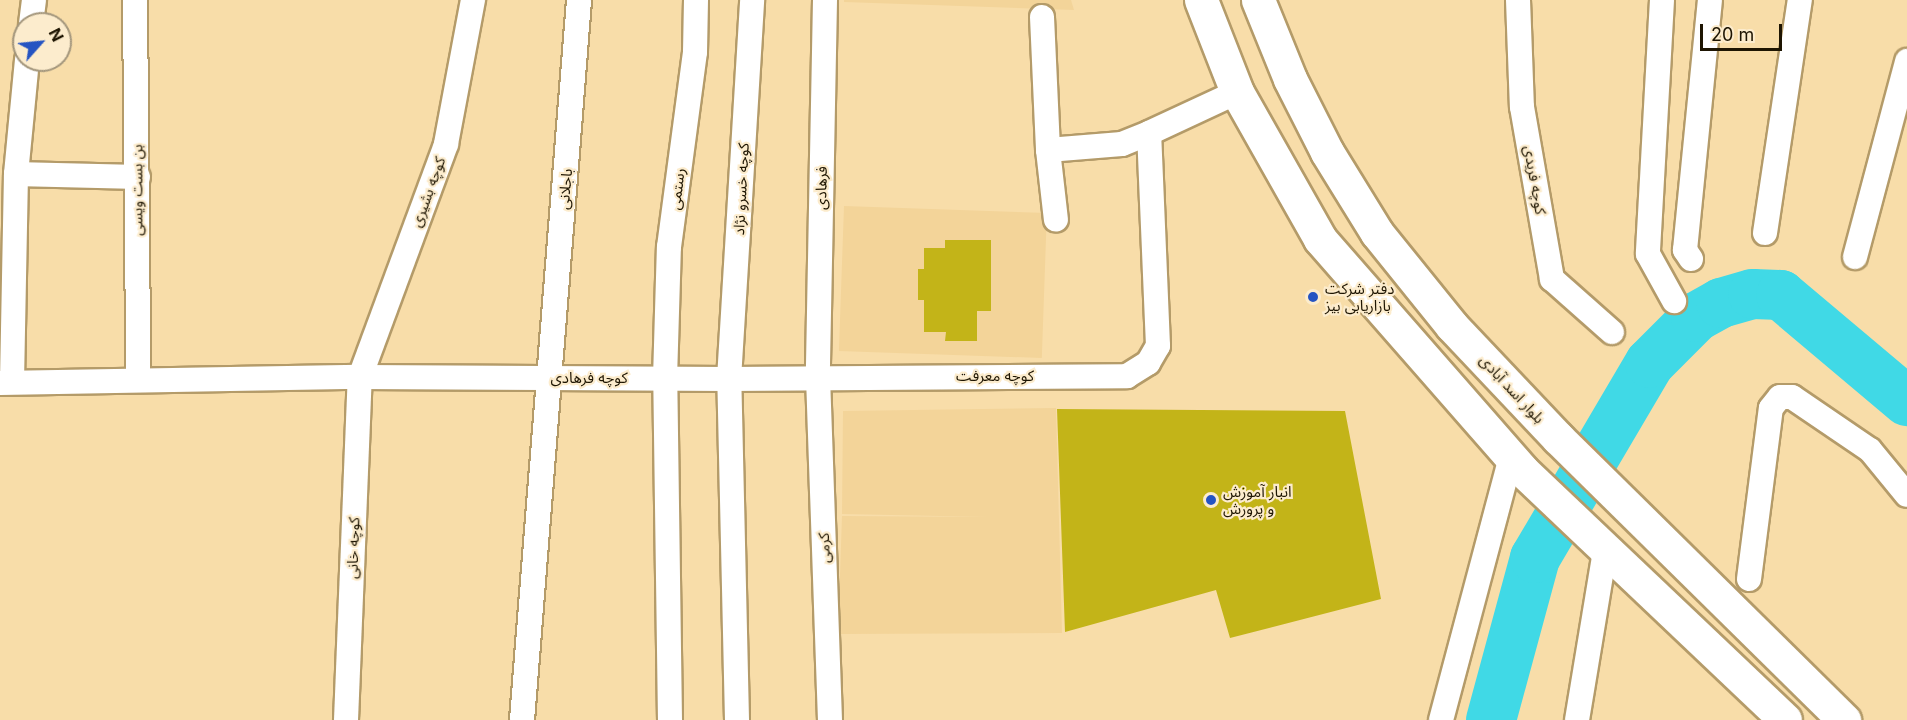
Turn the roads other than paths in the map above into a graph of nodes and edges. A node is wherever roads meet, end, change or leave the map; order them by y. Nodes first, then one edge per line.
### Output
1 (135, 0) edge
2 (473, 0) edge
3 (579, 0) edge
4 (696, 0) edge
5 (752, 0) edge
6 (825, 0) edge
7 (1201, 0) edge
8 (1258, 0) edge
9 (1518, 0) edge
10 (1662, 0) edge
11 (1710, 0) edge
12 (1800, 0) edge
13 (1042, 17) dead end
14 (1907, 61) edge
15 (26, 72) edge
16 (1237, 92) junction
17 (1149, 133) junction
18 (1048, 150) junction
19 (16, 174) junction
20 (138, 177) junction
21 (1056, 220) dead end
22 (1765, 233) dead end
23 (1855, 257) dead end
24 (1691, 259) dead end
25 (1674, 301) dead end
26 (1612, 333) dead end
27 (360, 377) junction
28 (818, 377) junction
29 (548, 378) junction
30 (665, 379) junction
31 (729, 379) junction
32 (138, 380) junction
33 (6, 383) edge
34 (1517, 464) junction
35 (1907, 495) edge
36 (1599, 546) junction
37 (1749, 579) dead end
38 (346, 720) edge
39 (522, 720) edge
40 (670, 720) edge
41 (737, 720) edge
42 (830, 720) edge
43 (1441, 720) edge
44 (1577, 720) edge
45 (1785, 720) edge
46 (1844, 720) edge

1 - 20 street, بن بست ویسی
2 - 27 street, کوچه بشیری
3 - 29 street, باجلانی
4 - 30 street, رستمی
5 - 31 street, کوچه خسرو نژاد
6 - 28 street, فرهادی
7 - 16 main road
8 - 46 main road, بلوار اسد آبادی
9 - 26 street, کوچه فریدی
10 - 25 street
11 - 24 street
12 - 22 street
13 - 18 street
14 - 23 street
15 - 19 street
16 - 17 street
16 - 34 main road
17 - 18 street
17 - 28 street, کوچه معرفت
18 - 21 street
19 - 20 street
19 - 33 street
20 - 32 street, بن بست ویسی
27 - 29 street, کوچه فرهادی
27 - 32 street, کوچه فرهادی
27 - 38 street, کوچه خانی
28 - 31 street, کوچه فرهادی
28 - 42 street, کرمی
29 - 30 street, کوچه فرهادی
29 - 39 street, باجلانی
30 - 31 street, کوچه فرهادی
30 - 40 street, رستمی
31 - 41 street, کوچه خسرو نژاد
32 - 33 street, کوچه فرهادی
34 - 36 main road
34 - 43 street
35 - 37 street
36 - 44 street
36 - 45 main road

